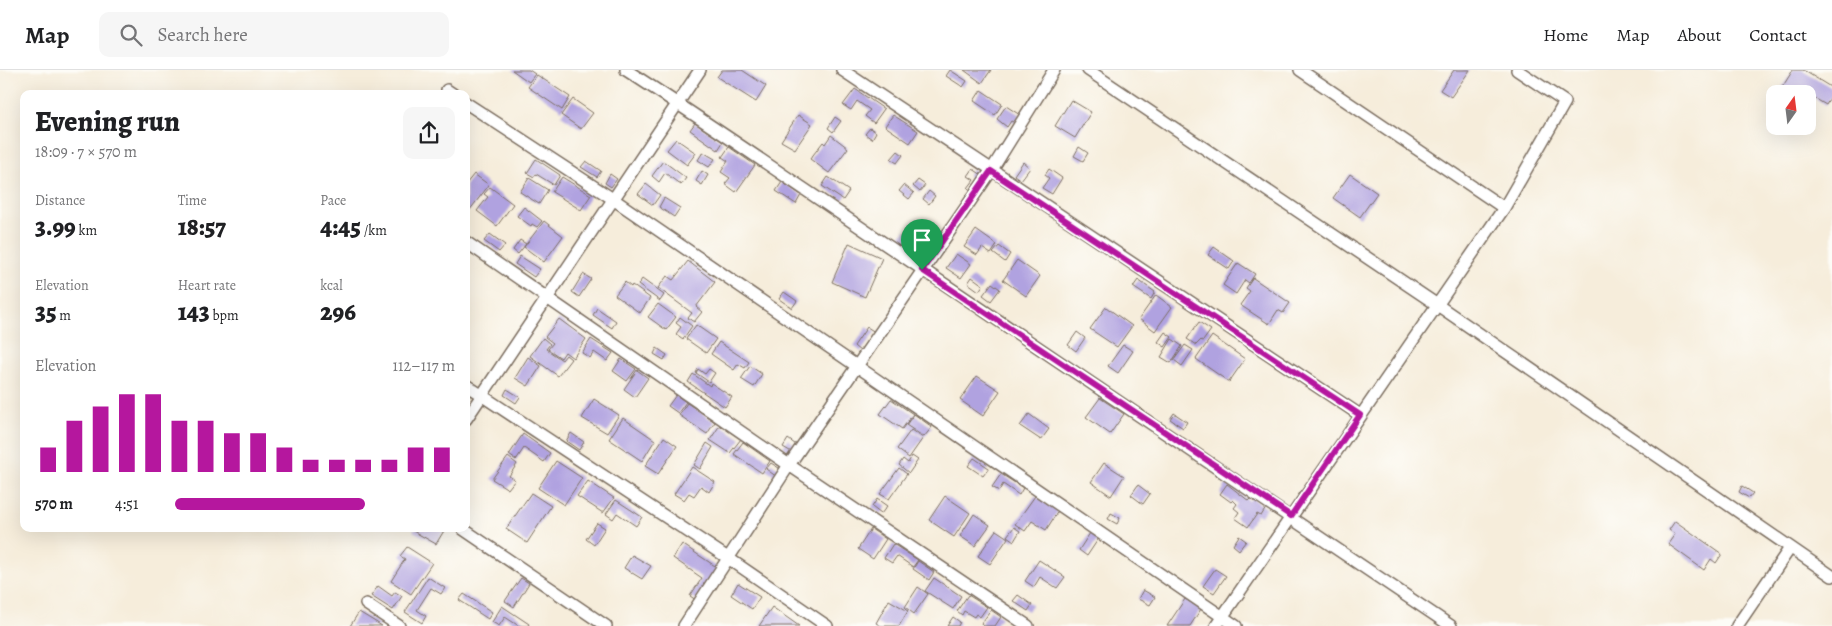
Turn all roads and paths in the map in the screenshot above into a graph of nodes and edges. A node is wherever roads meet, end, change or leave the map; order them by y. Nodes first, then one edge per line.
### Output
1 (626, 70) edge
2 (700, 70) edge
3 (842, 70) edge
4 (1054, 70) edge
5 (1088, 70) edge
6 (1300, 70) edge
7 (1516, 70) edge
8 (677, 102) junction
9 (470, 106) edge
10 (991, 171) junction
11 (613, 199) junction
12 (1504, 208) junction
13 (470, 245) edge
14 (922, 270) junction
15 (547, 299) junction
16 (1436, 304) junction
17 (856, 367) junction
18 (470, 388) edge
19 (482, 396) junction
20 (470, 413) edge
21 (1360, 415) junction
22 (789, 465) junction
23 (1291, 516) junction
24 (467, 532) edge
25 (1790, 548) junction
26 (728, 558) junction
27 (1832, 576) edge
28 (366, 604) dead end
29 (1219, 621) edge
30 (399, 626) edge
31 (606, 626) edge
32 (684, 626) edge
33 (827, 626) edge
34 (1028, 626) edge
35 (1236, 626) edge
36 (1450, 626) edge
37 (1737, 626) edge

1 - 8 street
2 - 8 street
3 - 10 street
4 - 10 street
5 - 16 street
6 - 12 street
7 - 12 street
8 - 11 street
8 - 14 street
9 - 11 street
10 - 14 street
10 - 21 street
11 - 15 street
11 - 17 street
12 - 16 street
13 - 15 street
14 - 17 street
14 - 23 street
15 - 19 street
15 - 22 street
16 - 21 street
16 - 25 street
17 - 22 street
17 - 29 street
18 - 19 street
19 - 20 street
19 - 26 street
21 - 23 street
22 - 26 street
22 - 34 street
23 - 29 street
23 - 36 street
24 - 31 street
25 - 27 street
25 - 37 street
26 - 32 street
26 - 33 street
28 - 30 street
29 - 35 street

